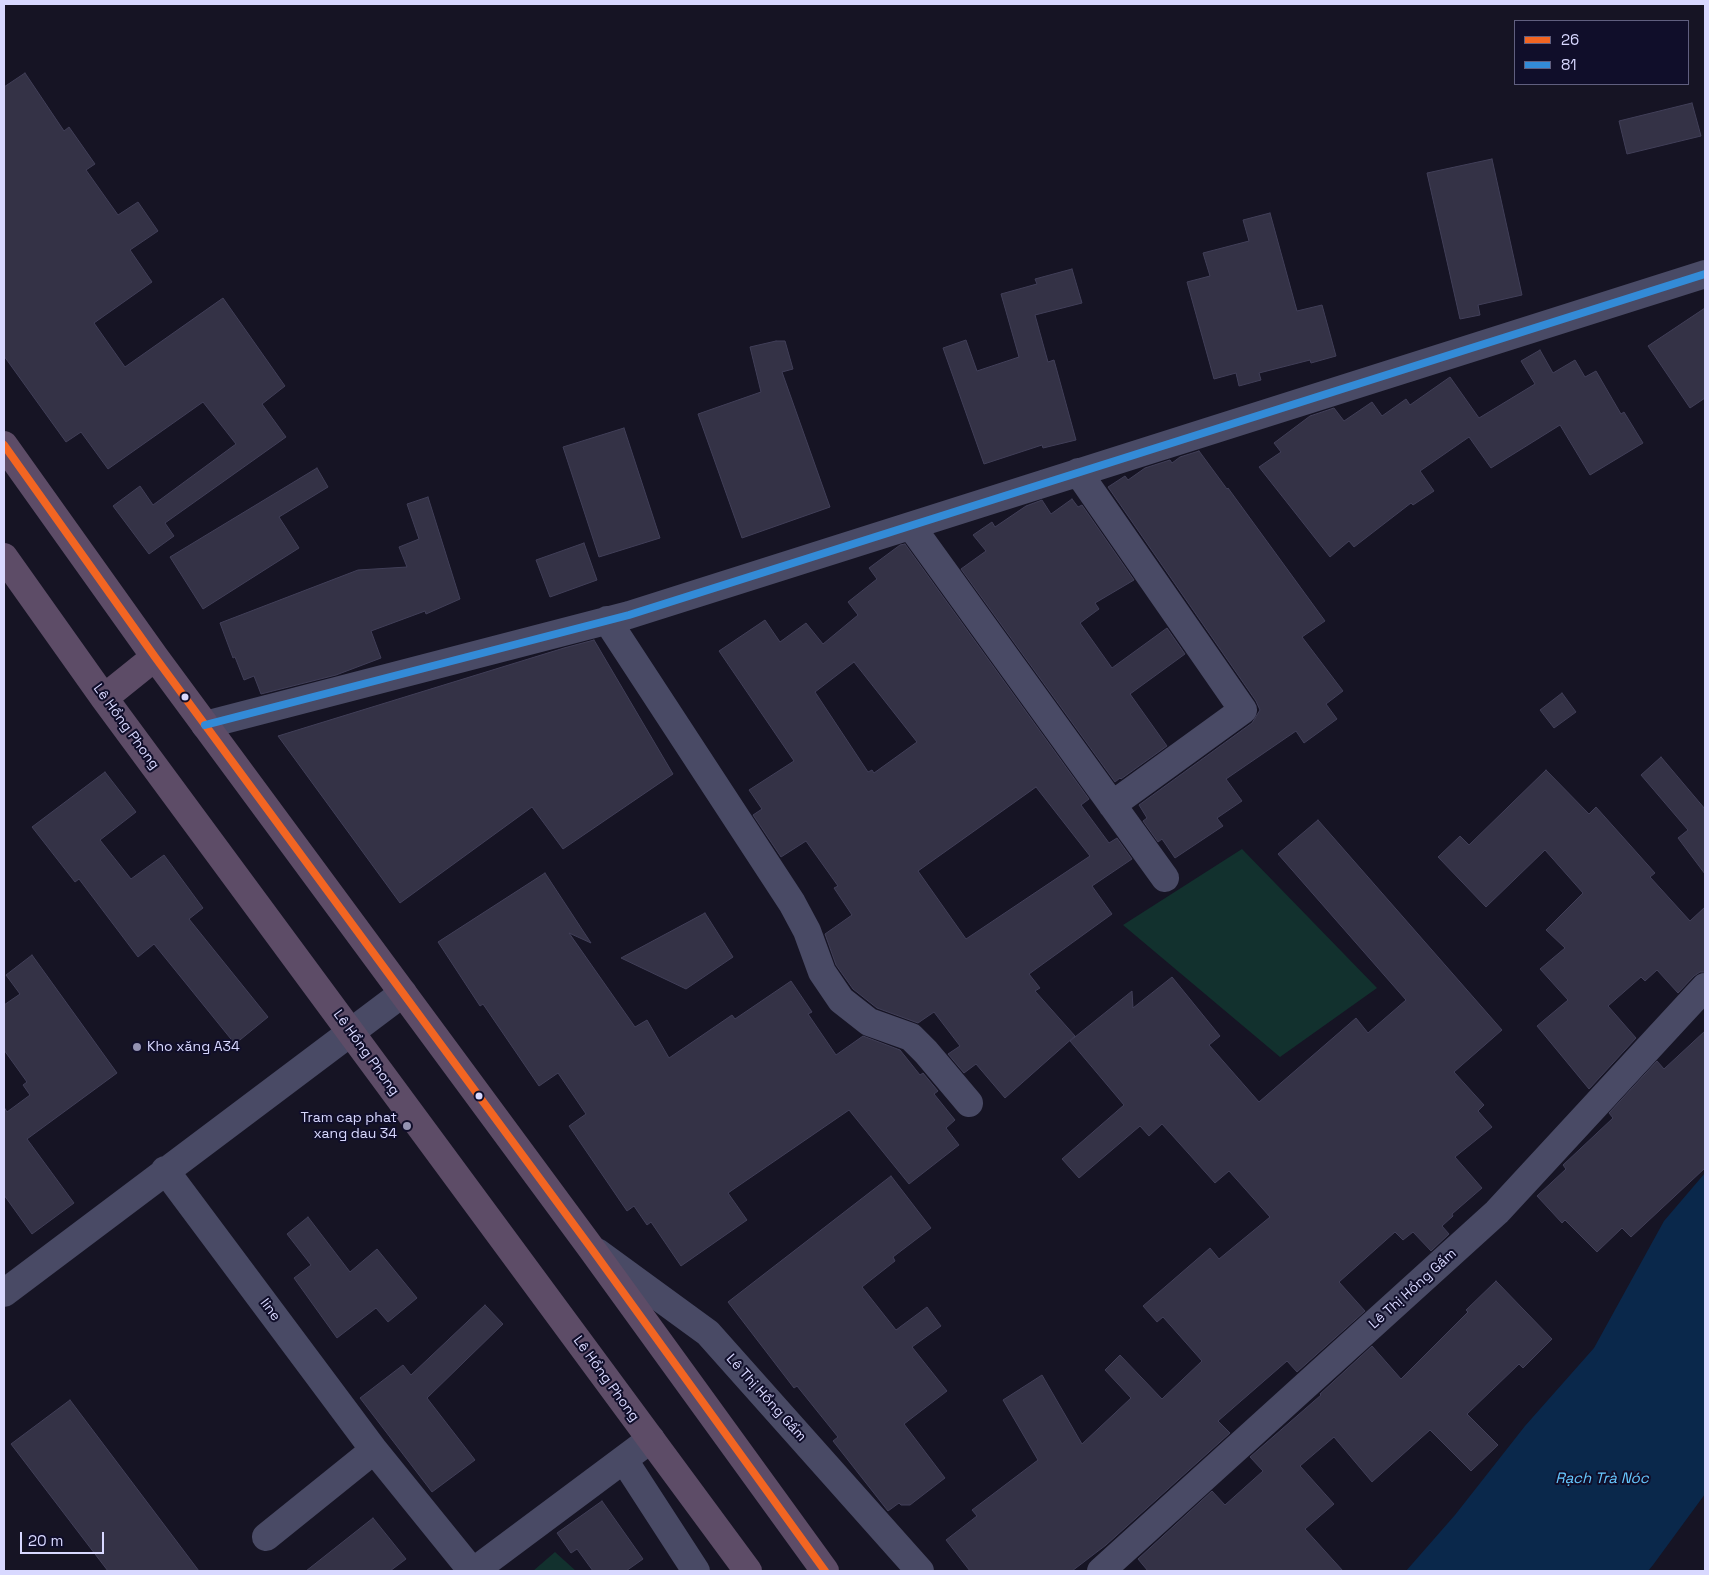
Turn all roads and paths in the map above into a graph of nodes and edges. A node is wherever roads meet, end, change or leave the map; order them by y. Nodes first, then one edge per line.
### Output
1 (1705, 274) edge
2 (4, 445) edge
3 (1078, 472) junction
4 (911, 526) junction
5 (6, 563) edge
6 (607, 620) junction
7 (155, 657) junction
8 (104, 698) junction
9 (205, 725) junction
10 (1112, 805) junction
11 (1165, 878) dead end
12 (1705, 986) edge
13 (403, 993) junction
14 (351, 1033) junction
15 (969, 1103) dead end
16 (165, 1170) junction
17 (591, 1248) junction
18 (4, 1292) edge
19 (651, 1439) junction
20 (374, 1450) junction
21 (624, 1460) junction
22 (266, 1538) dead end
23 (473, 1571) edge
24 (696, 1571) edge
25 (748, 1571) edge
26 (825, 1571) edge
27 (920, 1571) edge
28 (1101, 1571) edge

1 - 3 street
2 - 7 highway
3 - 4 street
3 - 10 street
4 - 6 street
4 - 10 street
5 - 8 highway, Lê Hồng Phong
6 - 9 street
6 - 15 street
7 - 8 highway
7 - 9 highway
8 - 14 highway, Lê Hồng Phong
9 - 13 highway
10 - 11 street
12 - 28 street, Lê Thị Hồng Gấm
13 - 14 street
13 - 17 highway
14 - 16 street
14 - 19 highway, Lê Hồng Phong
16 - 18 street
16 - 20 street, line
17 - 26 highway
17 - 27 street, Lê Thị Hồng Gấm
19 - 21 street
19 - 25 highway, Lê Hồng Phong
20 - 22 street
20 - 23 street, line
21 - 23 street
21 - 24 street

